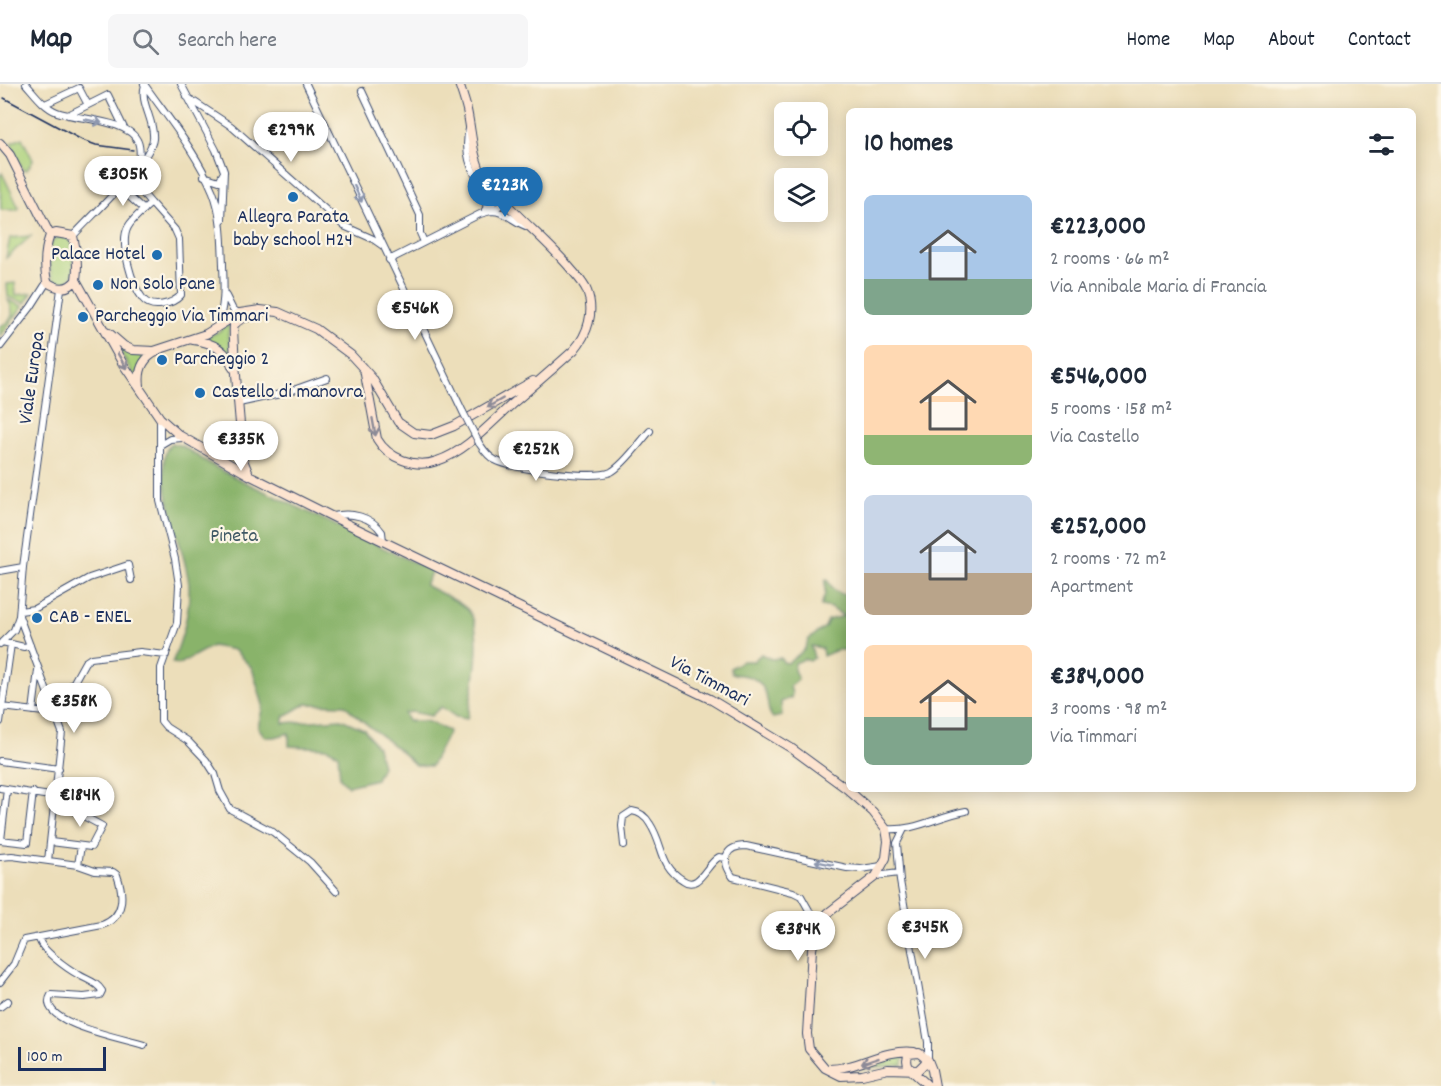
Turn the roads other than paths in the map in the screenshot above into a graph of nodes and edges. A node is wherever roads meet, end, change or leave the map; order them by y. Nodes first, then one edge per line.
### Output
1 (26, 84) edge
2 (145, 84) edge
3 (181, 84) edge
4 (306, 84) edge
5 (459, 84) edge
6 (465, 84) edge
7 (79, 86) edge
8 (363, 91) dead end
9 (187, 96) junction
10 (45, 104) junction
11 (88, 105) junction
12 (467, 110) junction
13 (68, 115) junction
14 (124, 128) junction
15 (470, 128) junction
16 (0, 143) edge
17 (140, 165) junction
18 (224, 171) junction
19 (204, 175) junction
20 (129, 176) junction
21 (219, 181) junction
22 (119, 187) junction
23 (224, 191) junction
24 (214, 193) junction
25 (502, 199) junction
26 (151, 203) junction
27 (144, 210) junction
28 (488, 210) junction
29 (221, 227) junction
30 (530, 227) junction
31 (50, 235) junction
32 (73, 236) junction
33 (424, 242) junction
34 (384, 248) junction
35 (402, 252) junction
36 (389, 260) junction
37 (76, 280) junction
38 (47, 282) junction
39 (61, 289) junction
40 (225, 294) junction
41 (240, 313) junction
42 (285, 315) junction
43 (105, 329) junction
44 (216, 330) junction
45 (192, 339) junction
46 (0, 346) edge
47 (165, 348) junction
48 (364, 369) junction
49 (546, 374) junction
50 (327, 378) dead end
51 (237, 380) junction
52 (141, 390) junction
53 (239, 403) junction
54 (160, 418) junction
55 (650, 431) dead end
56 (183, 437) junction
57 (160, 445) junction
58 (242, 452) junction
59 (224, 460) junction
60 (249, 475) junction
61 (23, 567) junction
62 (0, 571) edge
63 (131, 580) dead end
64 (19, 613) junction
65 (1, 643) edge
66 (11, 644) junction
67 (30, 645) junction
68 (165, 655) junction
69 (8, 665) junction
70 (39, 667) junction
71 (0, 672) edge
72 (49, 696) junction
73 (2, 707) junction
74 (33, 711) junction
75 (56, 712) junction
76 (0, 722) edge
77 (0, 761) edge
78 (59, 769) junction
79 (846, 788) edge
80 (3, 789) edge
81 (33, 792) junction
82 (850, 792) edge
83 (56, 797) junction
84 (966, 812) dead end
85 (886, 829) junction
86 (904, 829) junction
87 (0, 840) edge
88 (51, 842) junction
89 (624, 845) dead end
90 (81, 846) junction
91 (0, 856) edge
92 (726, 857) junction
93 (48, 861) junction
94 (78, 865) junction
95 (882, 866) junction
96 (898, 873) junction
97 (876, 876) junction
98 (336, 891) dead end
99 (819, 928) junction
100 (39, 937) junction
101 (0, 982) edge
102 (8, 1001) dead end
103 (0, 1007) edge
104 (928, 1042) junction
105 (144, 1045) dead end
106 (916, 1053) junction
107 (928, 1060) junction
108 (825, 1068) junction
109 (912, 1070) junction
110 (928, 1086) edge
111 (935, 1086) edge

1 - 10 street
2 - 17 street
2 - 19 street
3 - 9 street
4 -> 34 street
5 - 12 main road
6 - 12 main road
7 - 10 street
7 - 11 street
8 - 33 street
9 - 18 street
9 - 34 street
10 - 13 street
11 - 13 street
11 - 14 street
12 - 15 main road
13 -> 14 street
14 - 17 street
15 - 25 main road
15 - 28 street
16 - 31 main road
17 - 20 street
18 - 21 street
18 - 23 street
19 - 21 street
19 - 24 street
20 - 22 street
20 - 26 street
21 - 24 street
22 - 27 street
22 - 32 street
23 - 24 street
23 - 29 street
24 - 29 street
25 - 28 street
25 - 30 main road
26 - 27 street
26 - 27 street
28 - 30 street
28 - 33 street
29 - 40 street
30 - 49 main road
31 - 32 main road
31 - 38 main road
32 - 37 main road
33 - 35 street
34 - 35 street
34 - 36 street
35 - 36 street
36 - 55 street, bridge
37 - 39 main road
37 - 43 main road
38 - 39 main road
38 - 46 street
39 - 61 street, Viale Europa
40 - 41 street
40 - 44 street
41 - 42 main road
41 - 44 main road
42 - 48 main road
42 - 51 main road
43 - 47 main road
43 -> 52 main road
44 - 45 main road
45 - 47 main road
45 - 51 main road
47 - 52 main road
49 -> 48 main road
48 -> 49 main road
50 - 53 street
51 - 53 main road
52 - 54 main road, Via Timmari
53 - 58 main road
54 - 56 main road, Via Timmari
54 - 57 street
56 - 57 street
56 - 59 main road, Via Timmari
57 - 68 street
58 - 59 main road
58 - 60 main road
59 - 60 main road, Via Timmari
60 - 79 main road, Via Timmari
61 - 62 street
61 - 64 street, Viale Europa
63 - 64 street
64 - 65 street, Viale Europa
64 - 67 street
65 - 66 street
66 - 67 street
66 - 69 street
67 - 70 street
68 - 72 street
68 - 98 street
69 - 71 street
69 - 73 street
70 - 72 street
70 - 74 street
72 - 75 street
73 - 74 street
73 - 76 street
74 - 75 street
75 - 78 street
77 - 78 street
78 - 83 street
80 - 81 street
80 - 87 street
81 - 83 street
81 - 87 street
82 - 85 main road, Via Timmari
83 - 88 street
83 - 90 street
84 - 86 street
85 - 86 street
85 - 95 main road
86 - 96 street
88 - 90 street
88 - 93 street
89 - 92 street
90 - 94 street
91 - 93 street
95 -> 92 street
92 - 99 street
93 - 94 street
94 - 100 street
95 - 97 main road
96 - 97 street
96 - 104 street
97 - 99 main road
99 - 108 main road
100 - 101 street
100 - 105 street
102 - 103 street
104 - 106 street
104 - 107 street
106 - 107 main road
106 -> 108 main road
106 - 109 main road
107 - 109 main road
107 - 111 main road
108 - 109 main road
109 - 110 main road

